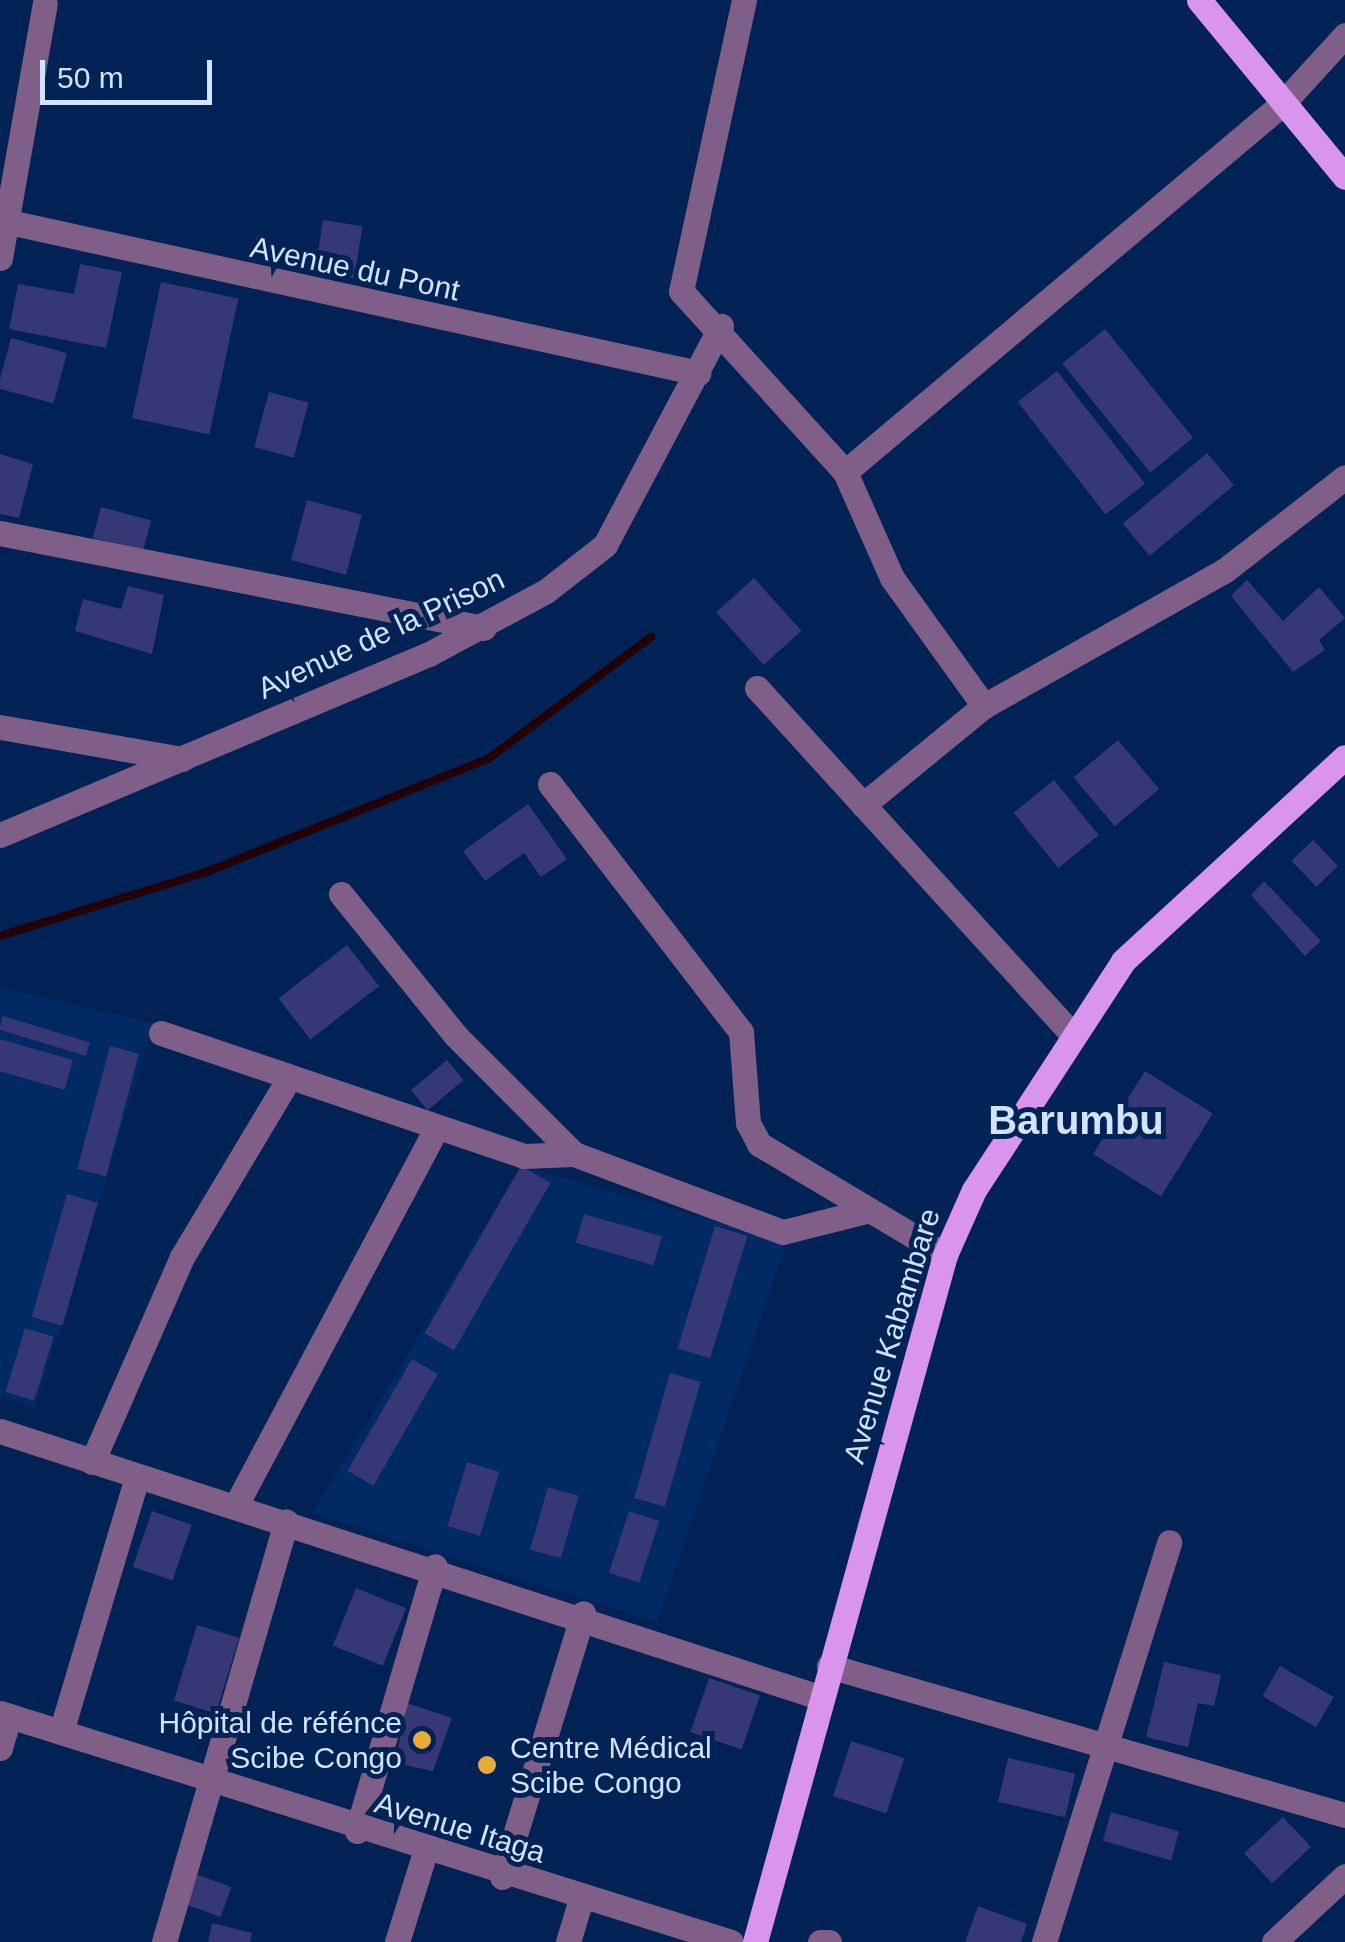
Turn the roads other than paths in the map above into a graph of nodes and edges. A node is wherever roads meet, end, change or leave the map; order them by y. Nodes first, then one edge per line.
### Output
1 (744, 0) edge
2 (1200, 0) edge
3 (45, 4) dead end
4 (1345, 35) edge
5 (1282, 104) junction
6 (1345, 178) edge
7 (4, 221) edge
8 (0, 258) edge
9 (721, 326) junction
10 (698, 373) junction
11 (845, 472) junction
12 (1345, 478) edge
13 (0, 533) edge
14 (484, 628) junction
15 (757, 688) dead end
16 (984, 706) junction
17 (0, 727) edge
18 (1345, 758) edge
19 (182, 759) junction
20 (550, 784) dead end
21 (864, 805) junction
22 (0, 835) edge
23 (341, 894) dead end
24 (1070, 1032) junction
25 (161, 1033) dead end
26 (290, 1078) junction
27 (436, 1129) junction
28 (574, 1154) junction
29 (862, 1212) junction
30 (945, 1255) junction
31 (0, 1432) edge
32 (92, 1462) junction
33 (137, 1477) junction
34 (236, 1505) junction
35 (286, 1521) junction
36 (1169, 1542) dead end
37 (436, 1566) junction
38 (583, 1613) junction
39 (829, 1666) junction
40 (819, 1697) junction
41 (5, 1715) edge
42 (60, 1732) junction
43 (0, 1748) edge
44 (1108, 1749) junction
45 (211, 1781) junction
46 (1345, 1815) edge
47 (358, 1831) junction
48 (425, 1852) junction
49 (1345, 1876) edge
50 (502, 1877) junction
51 (581, 1899) junction
52 (164, 1942) edge
53 (397, 1942) edge
54 (568, 1942) edge
55 (731, 1942) edge
56 (755, 1942) edge
57 (820, 1942) edge
58 (829, 1942) edge
59 (1044, 1942) edge
60 (1274, 1942) edge

1 - 9 street
2 - 5 main road
3 - 7 street
4 - 5 street
5 - 6 main road
5 - 11 street
7 - 8 street
7 - 10 street, Avenue du Pont
9 - 10 street, Avenue de la Prison
9 - 11 street
10 - 14 street, Avenue de la Prison
11 - 16 street
12 - 16 street
13 - 14 street
14 - 19 street, Avenue de la Prison
15 - 21 street
16 - 21 street
17 - 19 street
18 - 24 main road, Avenue Kabambare
19 - 22 street, Avenue de la Prison
20 - 29 street
21 - 24 street
23 - 28 street
24 - 30 main road, Avenue Kabambare
25 - 26 street
26 - 27 street
26 - 32 street
27 - 28 street
27 - 34 street
28 - 29 street
29 - 30 street
30 - 39 main road, Avenue Kabambare
31 - 32 street
32 - 33 street
33 - 34 street
33 - 42 street
34 - 35 street
35 - 37 street
35 - 45 street
36 - 44 street
37 - 38 street
37 - 47 street
38 - 40 street
38 - 50 street
39 - 40 main road, Avenue Kabambare
39 - 44 street
40 - 56 main road, Avenue Kabambare
41 - 42 street, Avenue Itaga
41 - 43 street
42 - 45 street, Avenue Itaga
44 - 46 street
44 - 59 street
45 - 47 street, Avenue Itaga
45 - 52 street
47 - 48 street, Avenue Itaga
48 - 50 street, Avenue Itaga
48 - 53 street
49 - 60 street
50 - 51 street, Avenue Itaga
51 - 54 street
51 - 55 street, Avenue Itaga
57 - 58 street

